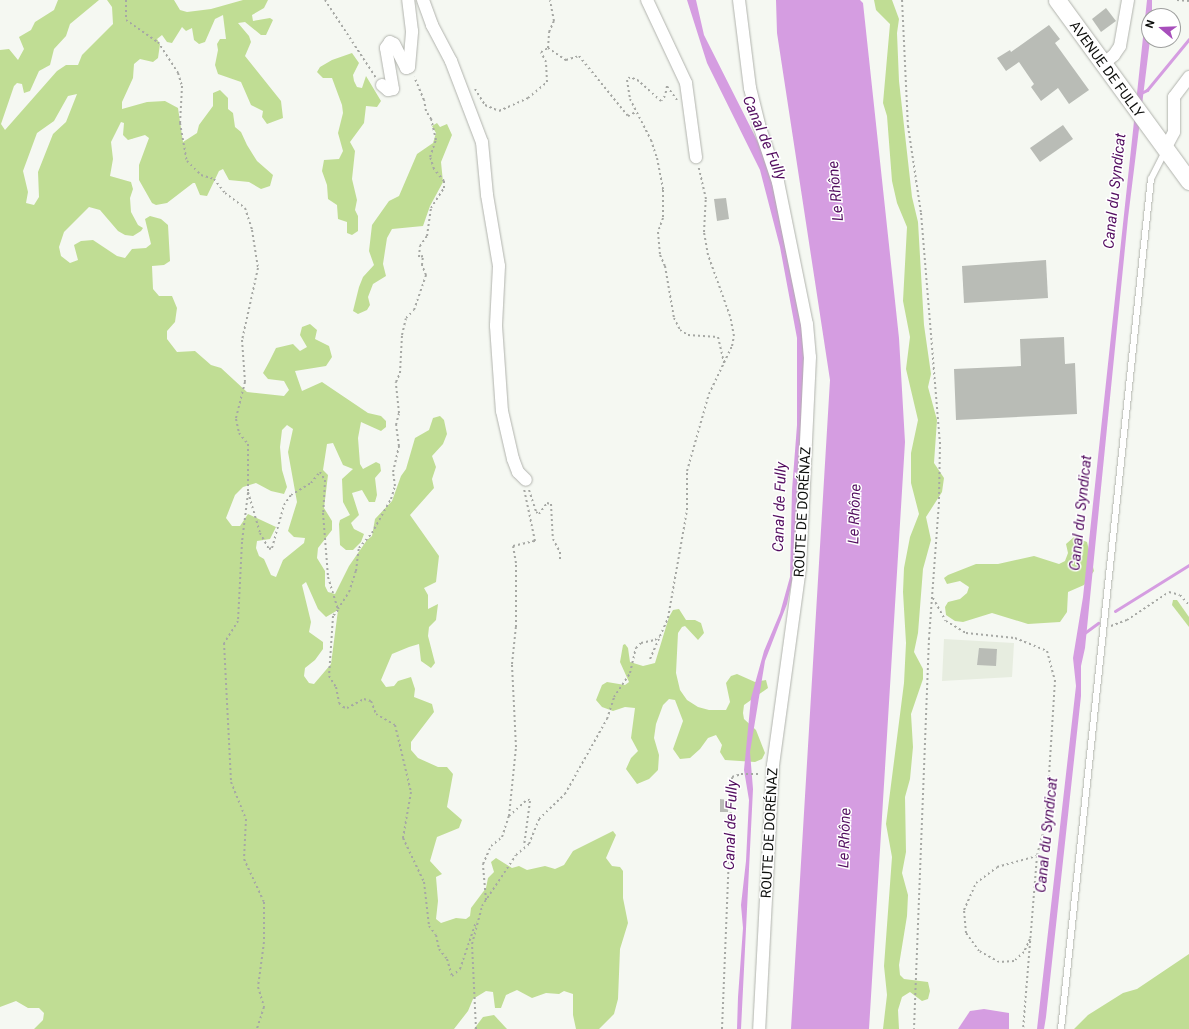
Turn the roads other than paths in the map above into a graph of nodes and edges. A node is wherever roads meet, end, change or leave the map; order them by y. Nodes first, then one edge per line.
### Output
1 (408, 0) edge
2 (423, 0) edge
3 (647, 0) edge
4 (739, 0) edge
5 (1057, 0) edge
6 (1128, 0) edge
7 (1103, 64) junction
8 (1189, 77) edge
9 (382, 85) road end
10 (1161, 143) junction
11 (696, 157) road end
12 (1189, 181) edge
13 (526, 480) road end
14 (759, 1029) edge
15 (1061, 1029) edge

1 - 9 street
2 - 13 street
3 - 11 street
4 - 14 street, ROUTE DE DORÉNAZ
5 - 7 main road, AVENUE DE FULLY
6 - 7 street
7 - 10 main road, AVENUE DE FULLY
8 - 10 street
10 - 12 main road, AVENUE DE FULLY
10 - 15 lane

